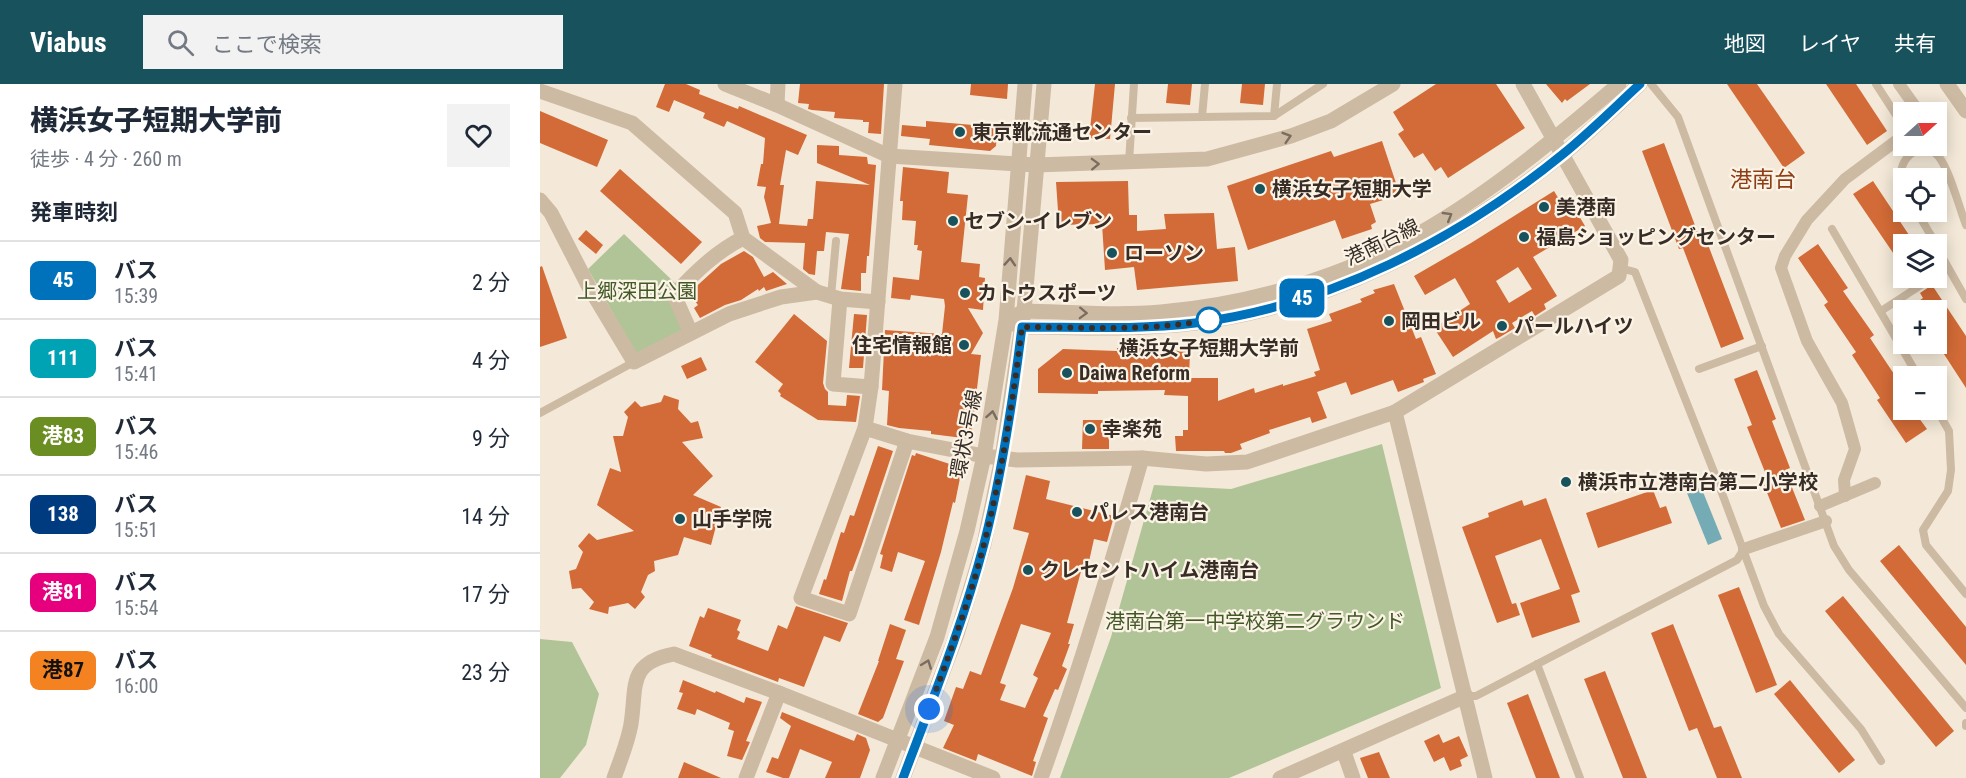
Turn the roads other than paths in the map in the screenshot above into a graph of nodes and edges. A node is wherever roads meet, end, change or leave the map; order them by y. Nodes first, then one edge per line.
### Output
1 (725, 84) edge
2 (778, 84) edge
3 (895, 84) edge
4 (1025, 84) edge
5 (1044, 84) edge
6 (1134, 84) edge
7 (1205, 84) edge
8 (1277, 84) edge
9 (1323, 84) edge
10 (1394, 84) edge
11 (1523, 84) edge
12 (1620, 84) edge
13 (1640, 84) edge
14 (1651, 84) edge
15 (1876, 84) edge
16 (1899, 84) edge
17 (1947, 84) edge
18 (540, 91) edge
19 (1912, 102) edge
20 (777, 105) junction
21 (1893, 110) edge
22 (1966, 111) edge
23 (1274, 116) junction
24 (1202, 117) junction
25 (1131, 118) junction
26 (1555, 139) junction
27 (1893, 143) edge
28 (1563, 154) junction
29 (889, 156) junction
30 (1129, 162) junction
31 (1018, 163) junction
32 (1036, 165) junction
33 (1900, 168) edge
34 (1945, 168) edge
35 (1947, 173) edge
36 (540, 200) edge
37 (1966, 225) edge
38 (1832, 229) dead end
39 (743, 238) junction
40 (836, 241) dead end
41 (1620, 268) junction
42 (1947, 272) edge
43 (1917, 288) edge
44 (829, 295) junction
45 (1966, 299) edge
46 (878, 302) junction
47 (1024, 311) junction
48 (1881, 311) junction
49 (1006, 320) junction
50 (1022, 327) junction
51 (692, 333) junction
52 (1762, 346) junction
53 (634, 362) junction
54 (1912, 366) edge
55 (1699, 369) dead end
56 (871, 387) junction
57 (1395, 411) junction
58 (541, 415) edge
59 (1943, 420) edge
60 (865, 428) junction
61 (907, 441) junction
62 (984, 456) junction
63 (1002, 458) junction
64 (1142, 458) junction
65 (1875, 483) dead end
66 (1845, 496) junction
67 (1821, 506) junction
68 (1826, 521) junction
69 (1744, 549) junction
70 (1966, 594) edge
71 (1537, 664) junction
72 (779, 693) junction
73 (1466, 696) junction
74 (1966, 708) edge
75 (898, 740) junction
76 (914, 747) junction
77 (1344, 752) junction
78 (1881, 761) dead end
79 (614, 778) edge
80 (746, 778) edge
81 (883, 778) edge
82 (903, 778) edge
83 (993, 778) edge
84 (1041, 778) edge
85 (1280, 778) edge
86 (1353, 778) edge
87 (1485, 778) edge
88 (1580, 778) edge

1 - 20 street
2 - 20 street
3 - 29 street
4 - 31 street, 環状3号線
5 - 32 street, 環状3号線
6 - 25 lane
7 - 24 lane
8 - 23 lane
9 - 23 lane
30 -> 10 street
11 - 26 street
12 - 26 street, 港南台線
13 - 28 street, 港南台線
14 - 52 lane
15 - 21 lane
16 - 19 street
17 - 22 street
18 - 39 street
20 - 29 street
23 - 24 lane
24 - 25 lane
25 - 30 lane
26 - 28 street
47 -> 26 street, 港南台線
27 - 66 street
28 - 41 street
28 - 50 street, 港南台線
29 - 31 street
29 - 46 street
32 -> 30 street
31 - 32 street
49 -> 31 street, 環状3号線
32 - 47 street, 環状3号線
33 - 34 lane
35 - 37 lane
36 - 53 street
38 - 48 lane
39 - 44 street
39 - 51 street
40 - 44 lane
41 - 57 street
41 - 69 lane
42 - 45 lane
43 - 48 lane
44 - 46 street
44 - 51 street
44 - 56 street
46 - 56 street
47 - 49 street
47 - 50 street, 環状3号線
48 - 54 lane
49 - 50 street
62 -> 49 street, 環状3号線
50 - 63 street, 環状3号線
51 - 53 street
52 - 55 lane
52 - 67 lane
53 - 58 lane
56 - 60 street
57 - 64 street
57 - 73 street
59 - 70 lane
60 - 61 street
60 - 61 street
61 - 62 street
62 - 63 street
75 -> 62 street, 環状3号線
63 - 64 street
63 - 76 street, 環状3号線
64 - 84 street
65 - 66 street
66 - 67 street
67 - 68 lane
68 - 69 street
68 - 74 lane
69 - 71 lane
69 - 78 lane
71 - 73 lane
71 - 88 lane
72 - 75 street
72 - 79 street
72 - 80 street
73 - 77 street
73 - 87 street
75 - 76 street
75 - 81 street, 環状3号線
76 - 82 street, 環状3号線
76 - 83 street
77 - 85 street
77 - 86 street

